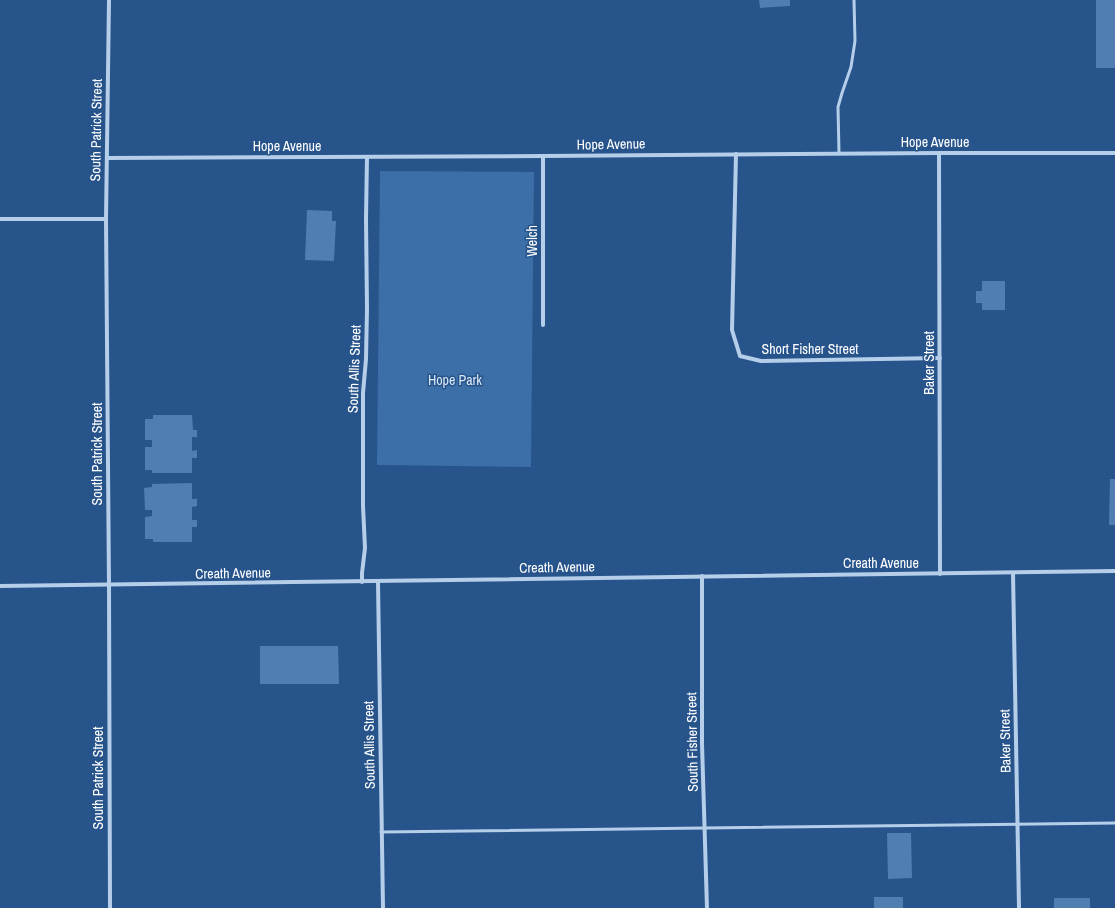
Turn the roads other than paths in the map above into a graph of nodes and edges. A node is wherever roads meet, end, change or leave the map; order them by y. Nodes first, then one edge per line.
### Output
1 (109, 0) edge
2 (854, 0) edge
3 (838, 153) junction
4 (939, 153) junction
5 (736, 154) junction
6 (1115, 154) edge
7 (543, 156) junction
8 (367, 157) junction
9 (107, 158) junction
10 (0, 219) edge
11 (106, 219) junction
12 (544, 325) dead end
13 (940, 358) junction
14 (1115, 571) edge
15 (1013, 573) junction
16 (940, 574) junction
17 (702, 576) junction
18 (362, 582) junction
19 (378, 582) junction
20 (0, 586) edge
21 (109, 586) junction
22 (1115, 823) edge
23 (1018, 824) junction
24 (704, 827) junction
25 (381, 832) junction
26 (110, 908) edge
27 (383, 908) edge
28 (707, 908) edge
29 (1019, 908) edge

1 - 9 street, South Patrick Street
2 - 3 lane
3 - 4 street, Hope Avenue
3 - 5 street, Hope Avenue
4 - 6 street, Hope Avenue
4 - 13 street, Baker Street
5 - 7 street, Hope Avenue
5 - 13 street, Short Fisher Street
7 - 8 street, Hope Avenue
7 - 12 street, Welch
8 - 9 street, Hope Avenue
8 - 18 street, South Allis Street
9 - 11 street, South Patrick Street
10 - 11 street
11 - 21 street, South Patrick Street
13 - 16 street, Baker Street
14 - 15 street, Creath Avenue
15 - 16 street, Creath Avenue
15 - 23 street, Baker Street
16 - 17 street, Creath Avenue
17 - 19 street, Creath Avenue
17 - 24 street, South Fisher Street
18 - 19 street, Creath Avenue
18 - 21 street, Creath Avenue
19 - 25 street, South Allis Street
20 - 21 street, Creath Avenue
21 - 26 street, South Patrick Street
22 - 23 lane
23 - 24 lane
23 - 29 street, Baker Street
24 - 25 lane
24 - 28 street, South Fisher Street
25 - 27 street, South Allis Street

